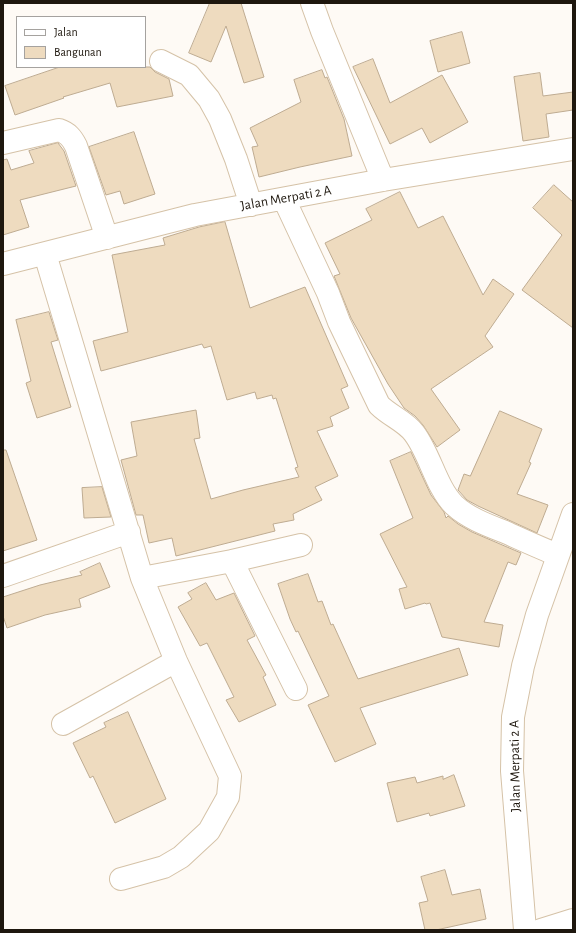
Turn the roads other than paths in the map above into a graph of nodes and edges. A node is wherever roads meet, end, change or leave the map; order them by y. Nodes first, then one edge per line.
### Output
1 (312, 3) edge
2 (161, 61) dead end
3 (3, 143) edge
4 (573, 149) edge
5 (383, 180) junction
6 (284, 199) junction
7 (252, 205) junction
8 (107, 238) junction
9 (45, 254) junction
10 (3, 264) edge
11 (573, 514) edge
12 (129, 532) junction
13 (301, 545) dead end
14 (558, 555) junction
15 (232, 561) junction
16 (3, 576) edge
17 (142, 578) junction
18 (176, 660) junction
19 (296, 689) dead end
20 (63, 724) dead end
21 (121, 879) dead end
22 (573, 920) edge
23 (525, 930) edge
24 (541, 930) edge

1 - 5 street
2 - 7 street
3 - 8 street
4 - 5 street, Jalan Merpati 2 A
5 - 6 street, Jalan Merpati 2 A
6 - 7 street, Jalan Merpati 2 A
6 - 14 street
7 - 8 street, Jalan Merpati 2 A
8 - 9 street, Jalan Merpati 2 A
9 - 10 street, Jalan Merpati 2 A
9 - 12 street
11 - 14 street, Jalan Merpati 2 A
12 - 16 street
12 - 17 street
13 - 15 street
14 - 23 street, Jalan Merpati 2 A
15 - 17 street
15 - 19 street
17 - 18 street
18 - 20 street
18 - 21 street
22 - 24 street

